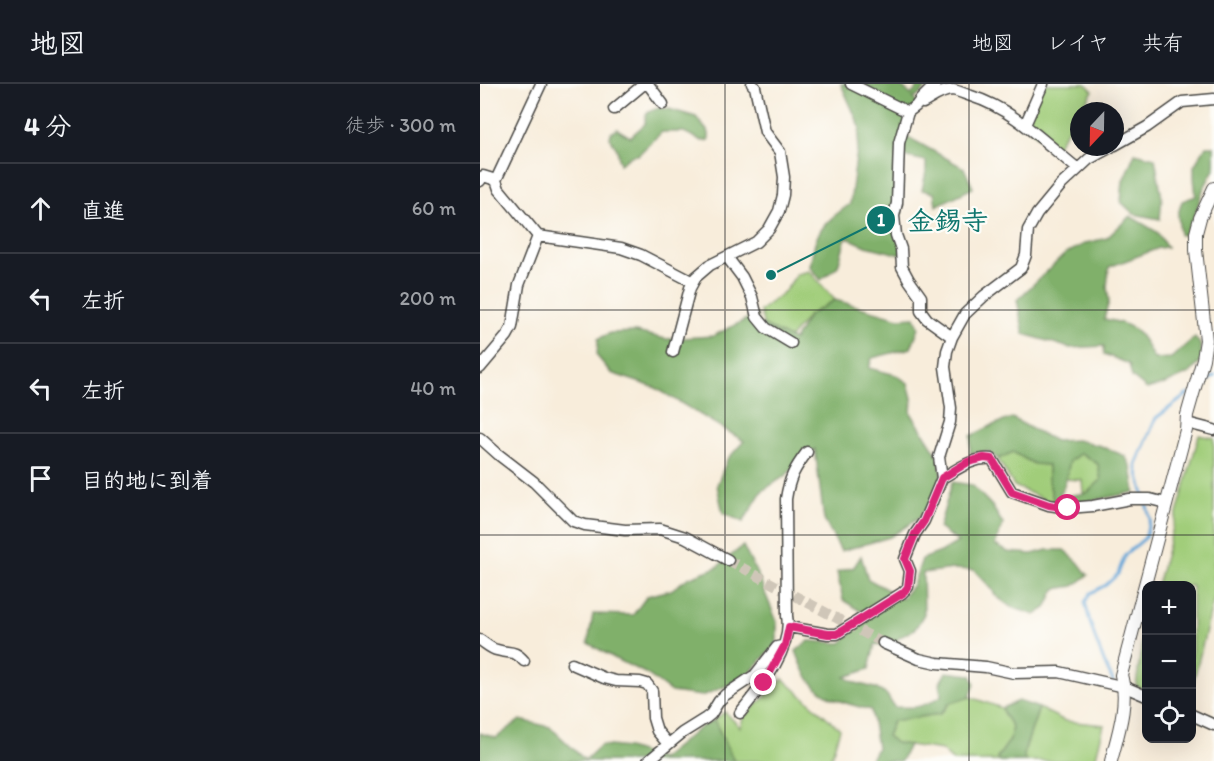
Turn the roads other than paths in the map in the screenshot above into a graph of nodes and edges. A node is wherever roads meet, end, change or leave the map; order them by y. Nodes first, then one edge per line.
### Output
1 (541, 84) edge
2 (646, 84) edge
3 (851, 84) edge
4 (936, 84) edge
5 (1043, 84) edge
6 (755, 85) edge
7 (1214, 99) edge
8 (663, 104) dead end
9 (912, 109) junction
10 (614, 110) dead end
11 (1025, 125) junction
12 (1124, 140) edge
13 (1095, 156) edge
14 (1078, 169) junction
15 (496, 180) junction
16 (480, 181) edge
17 (1214, 188) edge
18 (538, 236) junction
19 (727, 257) junction
20 (693, 282) junction
21 (952, 337) junction
22 (791, 343) dead end
23 (673, 352) dead end
24 (480, 368) edge
25 (1187, 423) junction
26 (1214, 430) edge
27 (480, 438) edge
28 (807, 452) dead end
29 (942, 478) junction
30 (1166, 503) junction
31 (728, 560) tunnel mouth
32 (789, 627) junction
33 (480, 640) edge
34 (882, 643) tunnel mouth
35 (785, 645) junction
36 (524, 661) dead end
37 (572, 664) dead end
38 (1125, 687) junction
39 (1142, 694) edge
40 (740, 713) dead end
41 (1196, 717) edge
42 (1214, 725) edge
43 (668, 744) junction
44 (648, 761) edge
45 (1111, 761) edge

1 - 15 street
2 - 8 street
2 - 10 street
3 - 9 street
4 - 9 street
5 - 11 street
6 - 19 street
7 - 12 street
9 - 11 street
9 - 21 street
11 - 14 street
13 - 14 street
14 - 21 street
15 - 16 street
15 - 18 street
17 - 25 street
18 - 20 street
18 - 24 street
19 - 20 street
19 - 22 street
20 - 23 street
21 - 29 street
25 - 26 street
25 - 30 street
27 - 31 street
28 - 32 street
29 - 30 street
29 - 32 street
30 - 38 street
32 - 35 street
33 - 36 street
34 - 38 street
35 - 40 street
35 - 43 street
37 - 43 street
38 - 39 street
38 - 45 street
41 - 42 street
43 - 44 street

